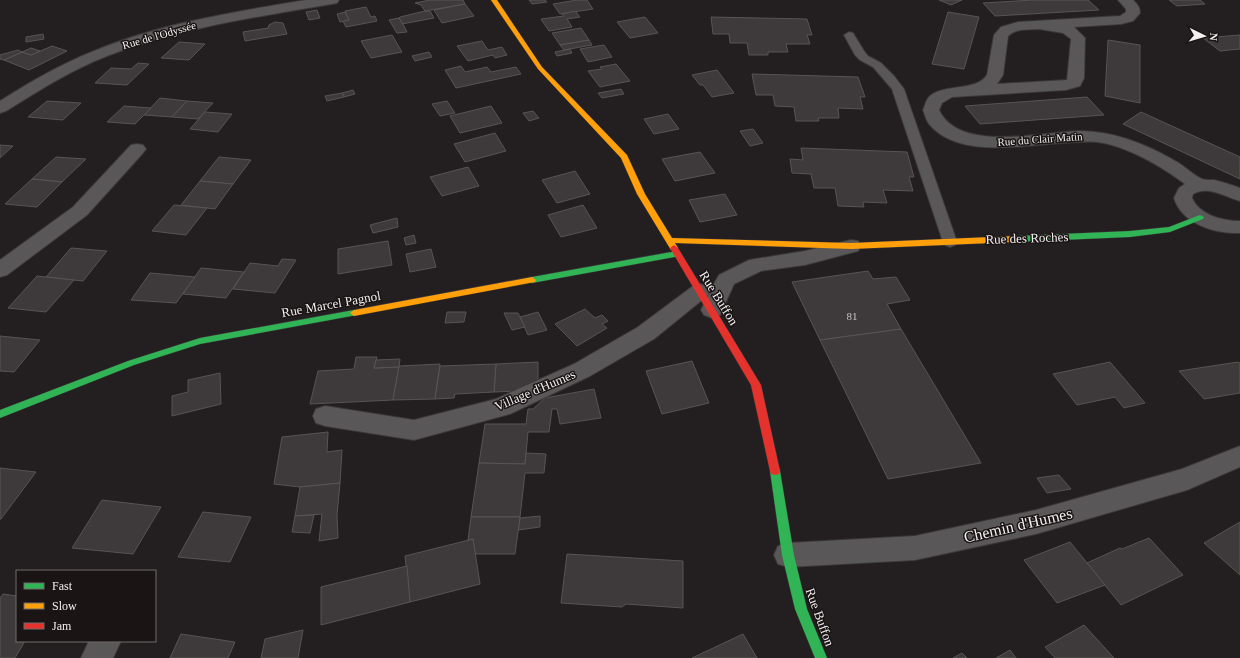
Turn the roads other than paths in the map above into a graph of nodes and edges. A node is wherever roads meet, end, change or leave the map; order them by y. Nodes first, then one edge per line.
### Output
1 (332, 0) edge
2 (494, 0) edge
3 (1125, 0) edge
4 (1092, 23) junction
5 (1040, 25) junction
6 (849, 35) dead end
7 (1078, 38) junction
8 (972, 90) junction
9 (0, 108) edge
10 (137, 149) dead end
11 (1199, 186) junction
12 (1240, 195) edge
13 (1200, 217) junction
14 (1240, 227) edge
15 (668, 240) junction
16 (950, 242) junction
17 (851, 246) junction
18 (677, 254) junction
19 (0, 270) edge
20 (706, 301) junction
21 (0, 414) edge
22 (325, 416) dead end
23 (1240, 456) edge
24 (788, 555) junction
25 (105, 642) edge
26 (96, 658) edge
27 (821, 658) edge

1 - 9 street, Rue de l'Odyssée
2 - 15 street, Rue Buffon
3 - 4 street, Rue du Clair Matin
4 - 5 street, Rue du Clair Matin
4 - 7 street
5 - 7 street, Rue du Clair Matin
5 - 8 street, Rue du Clair Matin
6 - 16 lane
7 - 8 street, Rue du Clair Matin
8 - 11 street, Rue du Clair Matin
10 - 19 street
11 - 12 street
11 - 13 street
13 - 14 street
13 - 16 street, Rue des Roches
15 - 17 street, Rue des Roches
15 - 18 street, Rue Buffon
16 - 17 street, Rue des Roches
17 - 20 street, Rue des Roches
18 - 20 street, Rue Buffon
18 - 21 street, Rue Marcel Pagnol
20 - 22 street, Village d'Humes
20 - 24 street, Rue Buffon
23 - 24 street, Chemin d'Humes
24 - 27 street, Rue Buffon
25 - 26 street

